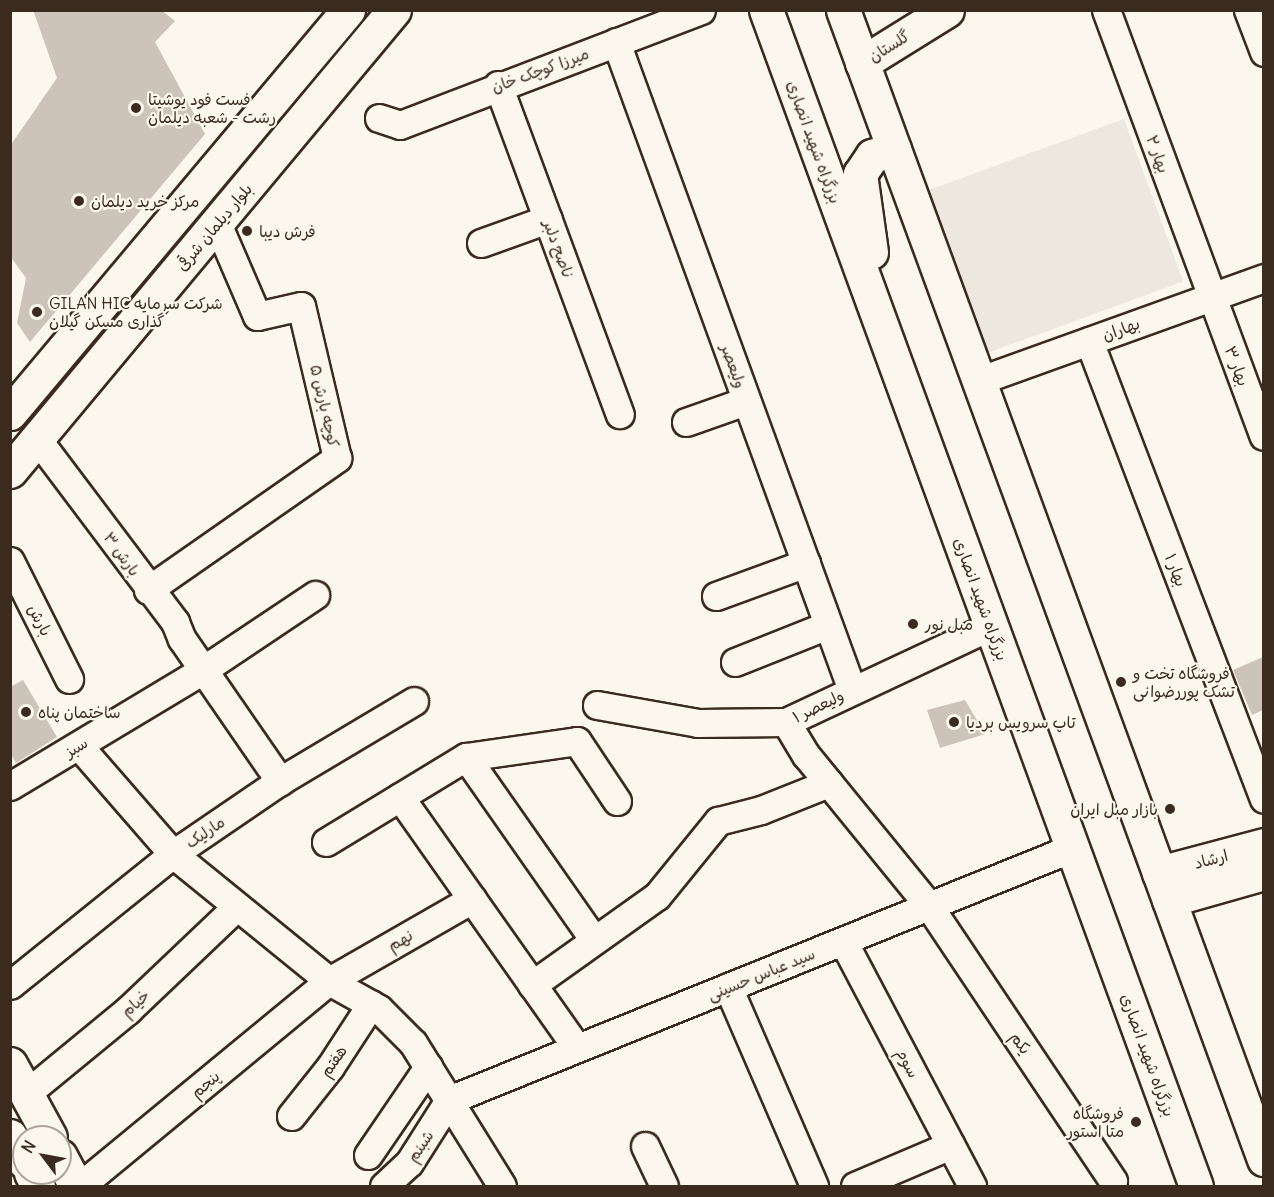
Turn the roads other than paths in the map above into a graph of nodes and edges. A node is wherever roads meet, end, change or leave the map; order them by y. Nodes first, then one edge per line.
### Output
1 (348, 10) edge
2 (394, 10) edge
3 (701, 10) edge
4 (766, 10) edge
5 (843, 10) edge
6 (946, 10) edge
7 (1106, 10) edge
8 (1248, 10) edge
9 (616, 42) junction
10 (1263, 52) edge
11 (862, 63) junction
12 (498, 85) junction
13 (380, 118) dead end
14 (894, 149) junction
15 (548, 219) junction
16 (217, 223) junction
17 (481, 243) dead end
18 (1263, 278) edge
19 (1211, 297) junction
20 (1089, 341) junction
21 (891, 352) junction
22 (978, 381) junction
23 (746, 400) junction
24 (10, 413) edge
25 (620, 414) dead end
26 (686, 422) dead end
27 (1263, 436) edge
28 (24, 438) edge
29 (10, 471) edge
30 (10, 561) edge
31 (806, 563) junction
32 (148, 590) junction
33 (315, 595) dead end
34 (716, 596) dead end
35 (828, 625) junction
36 (991, 626) junction
37 (735, 662) dead end
38 (203, 670) junction
39 (69, 679) dead end
40 (852, 690) junction
41 (414, 701) dead end
42 (597, 705) dead end
43 (786, 722) junction
44 (79, 746) junction
45 (466, 757) junction
46 (280, 781) junction
47 (829, 783) junction
48 (10, 786) edge
49 (400, 797) junction
50 (1263, 799) edge
51 (617, 801) dead end
52 (326, 842) dead end
53 (1263, 845) edge
54 (1072, 848) junction
55 (173, 854) junction
56 (1263, 873) edge
57 (1164, 886) junction
58 (472, 899) junction
59 (929, 906) junction
60 (236, 907) junction
61 (594, 940) junction
62 (843, 941) junction
63 (329, 981) junction
64 (10, 985) edge
65 (532, 985) junction
66 (728, 987) junction
67 (371, 1004) junction
68 (577, 1048) junction
69 (10, 1064) edge
70 (428, 1067) junction
71 (27, 1093) junction
72 (449, 1100) junction
73 (291, 1116) dead end
74 (44, 1125) edge
75 (951, 1145) junction
76 (645, 1146) dead end
77 (369, 1155) dead end
78 (1263, 1159) edge
79 (1113, 1181) dead end
80 (78, 1186) edge
81 (384, 1186) edge
82 (502, 1186) edge
83 (664, 1186) edge
84 (814, 1186) edge
85 (855, 1186) edge
86 (972, 1186) edge
87 (1196, 1186) edge

1 - 24 main road
2 - 16 main road, بلوار دیلمان شرقی
3 - 9 street, میرزا کوچک خان
4 - 21 main road, بزرگراه شهید انصاری
5 - 11 main road
6 - 11 main road, گلستان
7 - 19 street, بهار ۲
8 - 10 street
9 - 12 street, میرزا کوچک خان
9 - 23 street, ولیعصر
11 - 14 main road
12 - 13 street, میرزا کوچک خان
12 - 15 street, ناصح دلبر
14 - 21 main road
14 - 22 main road
15 - 17 street
15 - 25 street, ناصح دلبر
16 - 28 main road, بلوار دیلمان شرقی
16 - 32 street, کوچه بارش ۵
18 - 19 street, بهاران
19 - 20 street, بهاران
19 - 27 street, بهار ۳
20 - 22 street, بهاران
20 - 50 street, بهار ۱
21 - 36 main road, بزرگراه شهید انصاری
22 - 57 main road
23 - 26 street
23 - 31 street, ولیعصر
28 - 29 main road, بلوار دیلمان شرقی
28 - 32 street, بارش ۳
30 - 39 street, بارش
31 - 34 street
31 - 35 street, ولیعصر
32 - 38 street, بارش ۳
33 - 38 street, سبز
35 - 37 street
35 - 40 street, ولیعصر
36 - 40 street, ولیعصر ۱
36 - 54 main road, بزرگراه شهید انصاری
38 - 44 street, سبز
38 - 46 street, بارش ۳
40 - 43 street, ولیعصر ۱
41 - 46 street, مارلیک
42 - 43 street, ولیعصر ۱
43 - 47 street, یکم
44 - 48 street, سبز
44 - 55 street
45 - 49 street
45 - 51 street
45 - 61 street
46 - 55 street, مارلیک
47 - 59 street, یکم
47 - 61 street
49 - 52 street
49 - 58 street
53 - 57 main road, ارشاد
54 - 59 street, سید عباس حسینی
54 - 87 main road, بزرگراه شهید انصاری
55 - 60 street
55 - 64 street, مارلیک
56 - 57 main road, ارشاد
57 - 78 main road
58 - 63 street, نهم
58 - 65 street
59 - 62 street, سید عباس حسینی
59 - 79 street, یکم
60 - 63 street
60 - 71 street, خیام
61 - 65 street
62 - 66 street, سید عباس حسینی
62 - 75 street, سوم
63 - 67 street
63 - 80 street, پنجم
65 - 68 street
66 - 68 street, سید عباس حسینی
66 - 84 street
67 - 70 street
67 - 73 street, هفتم
68 - 72 street, سید عباس حسینی
69 - 71 main road
70 - 72 street
70 - 77 street
71 - 74 main road
72 - 81 street, شبنم
72 - 82 street
75 - 85 street
75 - 86 street, سوم
76 - 83 street

